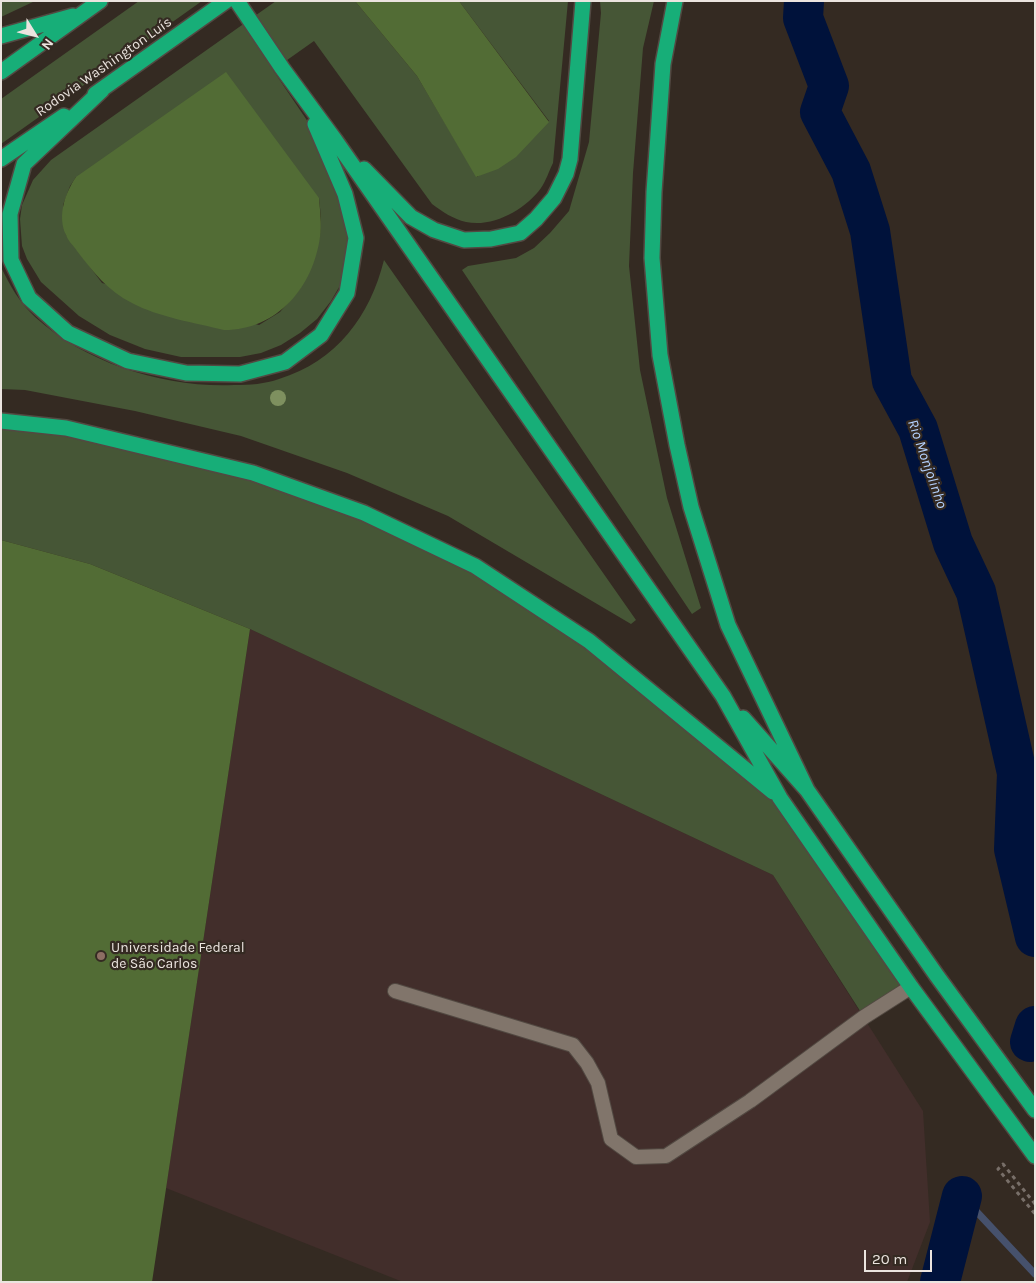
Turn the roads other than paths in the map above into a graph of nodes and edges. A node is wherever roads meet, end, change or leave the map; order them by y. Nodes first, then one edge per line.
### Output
1 (100, 1) edge
2 (226, 1) edge
3 (236, 1) edge
4 (583, 1) edge
5 (675, 1) edge
6 (84, 12) junction
7 (1, 36) edge
8 (1, 72) edge
9 (102, 90) junction
10 (305, 99) junction
11 (335, 140) junction
12 (1, 159) edge
13 (1, 421) edge
14 (723, 696) junction
15 (807, 790) junction
16 (780, 798) junction
17 (911, 987) junction
18 (395, 991) dead end
19 (1035, 1110) edge
20 (1035, 1156) edge

1 - 6 highway
2 - 9 highway, Rodovia Washington Luís
3 - 10 highway
4 - 11 highway
5 - 15 highway
6 - 7 highway
6 - 8 highway
9 - 10 highway
9 - 12 highway, Rodovia Washington Luís
10 - 11 highway
11 - 14 highway
13 - 16 highway
14 - 15 highway
14 - 16 highway
15 - 19 highway
16 - 17 highway
17 - 18 lane
17 - 20 highway

